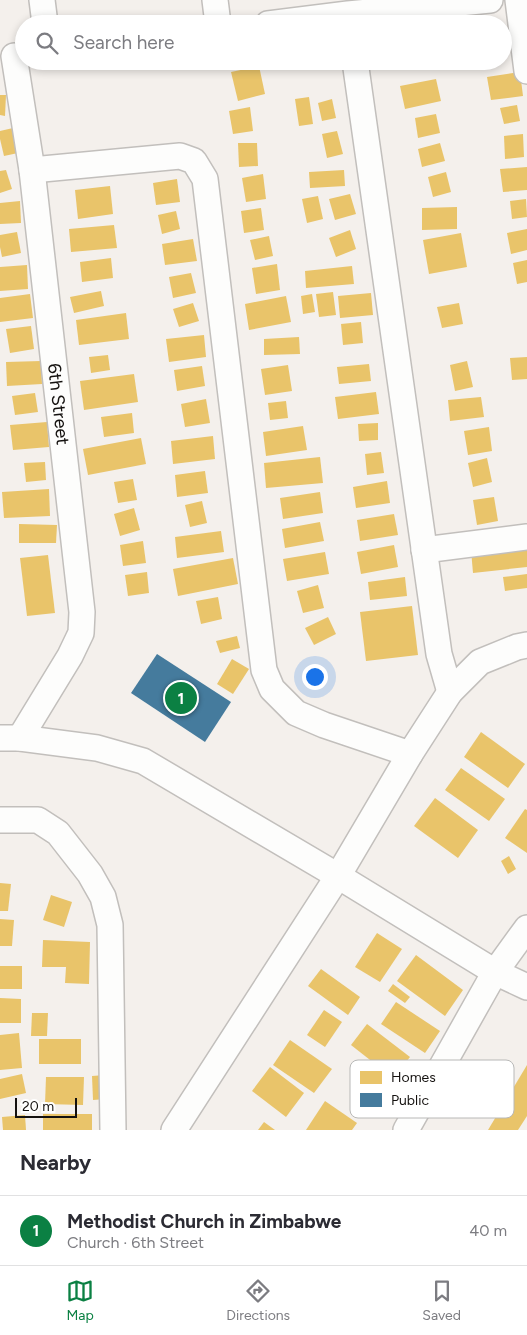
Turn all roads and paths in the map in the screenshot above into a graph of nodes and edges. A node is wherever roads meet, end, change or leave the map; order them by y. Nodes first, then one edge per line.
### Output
1 (42, 0) edge
2 (215, 0) edge
3 (490, 0) edge
4 (518, 0) edge
5 (380, 5) edge
6 (44, 15) edge
7 (217, 15) edge
8 (358, 15) edge
9 (15, 70) edge
10 (356, 70) edge
11 (527, 71) edge
12 (32, 170) junction
13 (527, 538) edge
14 (424, 550) junction
15 (527, 645) edge
16 (450, 692) junction
17 (10, 738) edge
18 (410, 754) junction
19 (0, 820) edge
20 (338, 876) junction
21 (527, 928) edge
22 (495, 972) junction
23 (527, 987) edge
24 (445, 1060) edge
25 (413, 1118) edge
26 (113, 1130) edge
27 (174, 1130) edge
28 (406, 1130) edge

1 - 6 street
2 - 7 street
3 - 5 street
4 - 11 street
5 - 8 street
9 - 12 street, 6th Street
10 - 14 street
12 - 17 street, 6th Street
12 - 18 street
13 - 14 street
14 - 16 street
15 - 16 street
16 - 18 street
17 - 20 street
18 - 20 street
19 - 26 street
20 - 22 street
20 - 27 street
21 - 22 street
22 - 23 street
22 - 24 street
25 - 28 street

